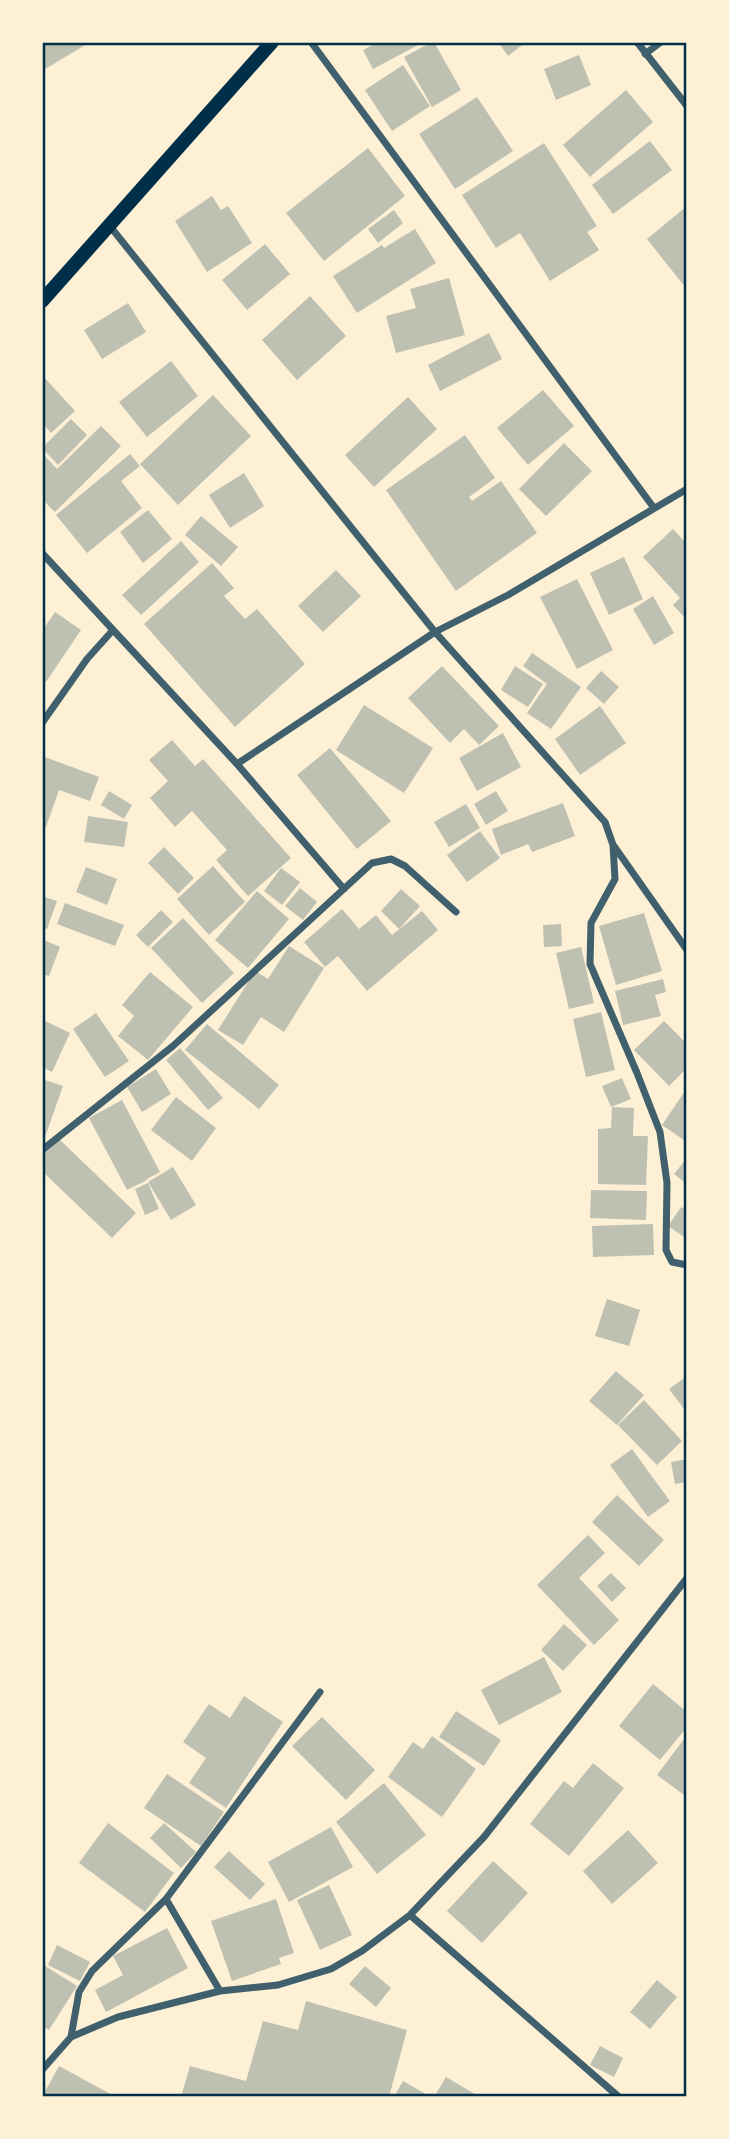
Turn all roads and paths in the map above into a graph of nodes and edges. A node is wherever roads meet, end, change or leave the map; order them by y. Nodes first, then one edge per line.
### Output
1 (272, 42) edge
2 (312, 42) edge
3 (637, 42) edge
4 (661, 42) edge
5 (645, 54) junction
6 (687, 106) edge
7 (108, 224) junction
8 (42, 301) edge
9 (687, 488) edge
10 (654, 508) junction
11 (42, 553) edge
12 (113, 630) junction
13 (435, 632) junction
14 (42, 723) edge
15 (237, 764) junction
16 (614, 845) junction
17 (345, 889) junction
18 (456, 912) dead end
19 (687, 950) edge
20 (42, 1150) edge
21 (687, 1265) edge
22 (687, 1578) edge
23 (320, 1692) dead end
24 (166, 1899) junction
25 (410, 1915) junction
26 (220, 1991) junction
27 (71, 2037) junction
28 (42, 2070) edge
29 (619, 2097) edge

1 - 7 main road
2 - 10 street
3 - 5 street
4 - 5 street
5 - 6 street
7 - 8 main road
7 - 13 street
9 - 10 street
10 - 13 street
11 - 12 street
12 - 14 street
12 - 15 street
13 - 15 street
13 - 16 street
15 - 17 street
16 - 19 street
16 - 21 street
17 - 18 street
17 - 20 street
22 - 25 street
23 - 24 street
24 - 26 street
24 - 27 street
25 - 26 street
25 - 29 street
26 - 27 street
27 - 28 street

